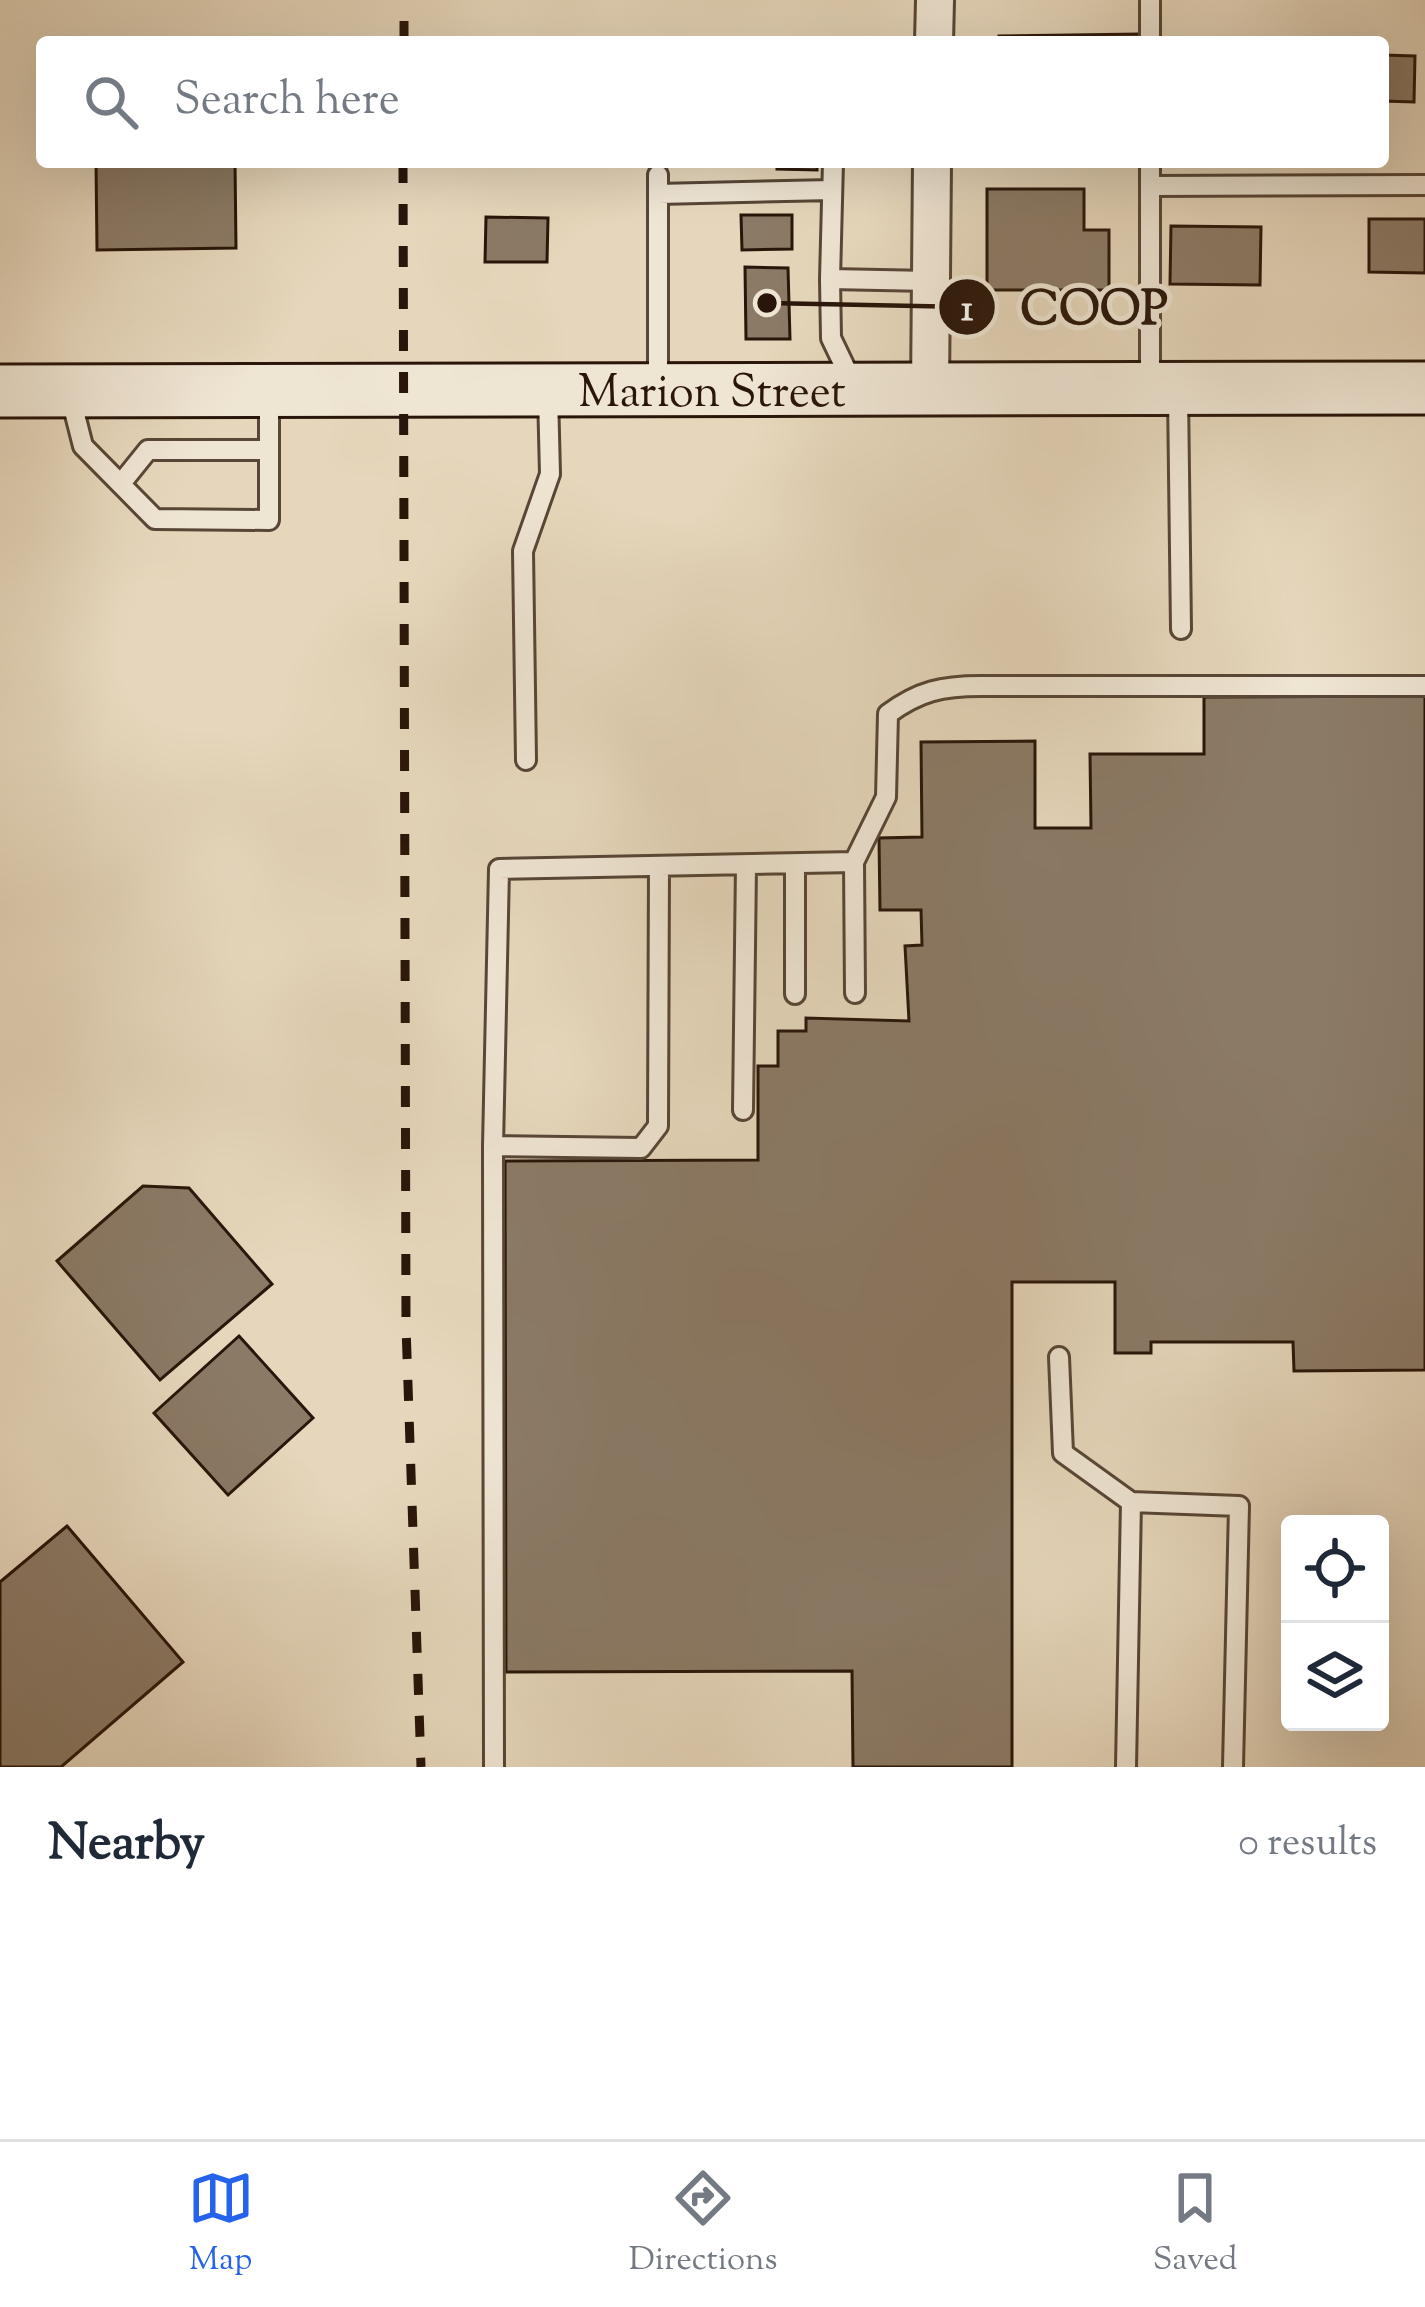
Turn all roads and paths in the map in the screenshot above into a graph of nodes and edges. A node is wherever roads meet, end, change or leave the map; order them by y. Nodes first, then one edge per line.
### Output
1 (935, 0) edge
2 (1150, 0) edge
3 (934, 36) edge
4 (1150, 36) edge
5 (833, 168) edge
6 (932, 168) edge
7 (1150, 168) edge
8 (1425, 184) edge
9 (1150, 186) junction
10 (832, 190) junction
11 (830, 279) junction
12 (930, 281) junction
13 (1425, 388) edge
14 (548, 389) junction
15 (1164, 389) junction
16 (268, 390) junction
17 (658, 390) junction
18 (856, 390) junction
19 (0, 391) edge
20 (68, 391) junction
21 (930, 391) junction
22 (268, 449) junction
23 (123, 482) junction
24 (1181, 629) dead end
25 (1425, 686) edge
26 (526, 760) dead end
27 (854, 862) junction
28 (795, 864) junction
29 (746, 865) junction
30 (659, 868) junction
31 (855, 993) dead end
32 (795, 994) dead end
33 (743, 1110) dead end
34 (493, 1146) junction
35 (1059, 1357) dead end
36 (1131, 1502) junction
37 (494, 1767) edge
38 (1126, 1767) edge
39 (1233, 1767) edge

1 - 3 street
2 - 4 lane
5 - 10 lane
6 - 12 street
7 - 9 lane
8 - 9 lane
9 - 15 lane
10 - 11 lane
10 - 17 lane
11 - 12 lane
11 - 18 lane
12 - 21 street
13 - 15 main road, Marion Street
14 - 16 main road, Marion Street
14 - 17 main road, Marion Street
14 - 26 lane
15 - 21 main road, Marion Street
15 - 24 lane
16 - 20 main road, Marion Street
16 - 22 lane
17 - 18 main road, Marion Street
18 - 21 main road, Marion Street
19 - 20 main road, Marion Street
20 - 23 lane
22 - 23 lane
22 - 23 lane
25 - 27 lane
27 - 28 lane
27 - 31 lane
28 - 29 lane
28 - 32 lane
29 - 30 lane
29 - 33 lane
30 - 34 lane
30 - 34 lane
34 - 37 lane
35 - 36 lane
36 - 38 lane
36 - 39 lane

